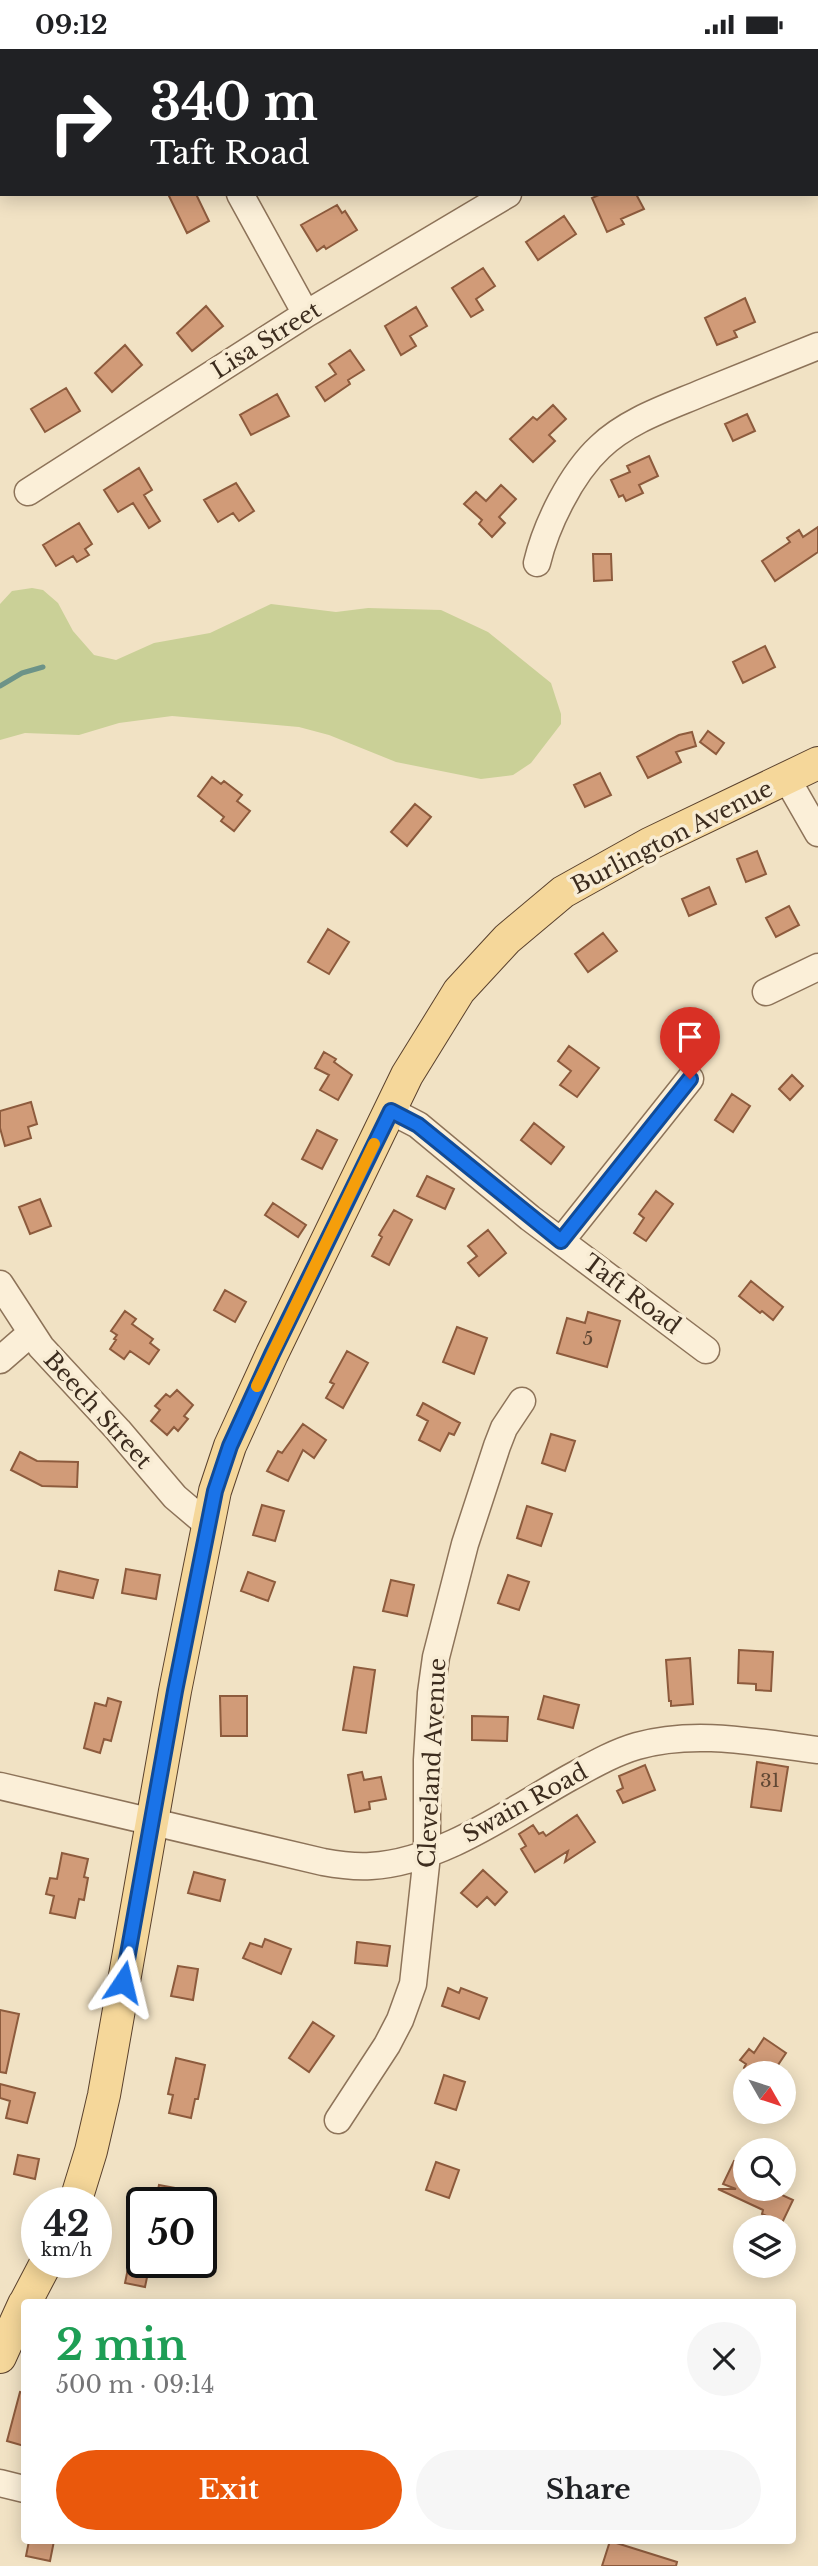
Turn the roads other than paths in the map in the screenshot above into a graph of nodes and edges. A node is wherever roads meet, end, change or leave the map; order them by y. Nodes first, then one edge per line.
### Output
1 (241, 196) edge
2 (505, 196) edge
3 (306, 314) junction
4 (818, 346) edge
5 (27, 492) dead end
6 (537, 563) dead end
7 (818, 763) edge
8 (787, 779) junction
9 (818, 834) edge
10 (818, 967) edge
11 (766, 992) dead end
12 (690, 1079) dead end
13 (391, 1111) junction
14 (561, 1241) junction
15 (0, 1283) edge
16 (31, 1333) junction
17 (706, 1350) dead end
18 (0, 1360) edge
19 (523, 1401) dead end
20 (208, 1525) junction
21 (818, 1750) edge
22 (0, 1786) edge
23 (152, 1820) junction
24 (428, 1855) junction
25 (338, 2120) dead end
26 (80, 2187) edge
27 (38, 2278) edge
28 (28, 2299) edge
29 (21, 2312) edge
30 (0, 2357) edge
31 (0, 2483) edge
32 (21, 2488) edge

1 - 3 street
2 - 3 street, Lisa Street
3 - 5 street, Lisa Street
4 - 6 street
7 - 8 main road, Burlington Avenue
8 - 9 street
8 - 13 main road, Burlington Avenue
10 - 11 street
12 - 14 street
13 - 14 street, Taft Road
13 - 20 main road, Burlington Avenue
14 - 17 street, Taft Road
15 - 16 street, Beech Street
16 - 18 street
16 - 20 street, Beech Street
19 - 24 street, Cleveland Avenue
20 - 23 main road, Burlington Avenue
21 - 24 street, Swain Road
22 - 23 street, Swain Road
23 - 24 street, Swain Road
23 - 26 main road, Burlington Avenue
24 - 25 street, Cleveland Avenue
27 - 28 main road
29 - 30 main road
31 - 32 street

